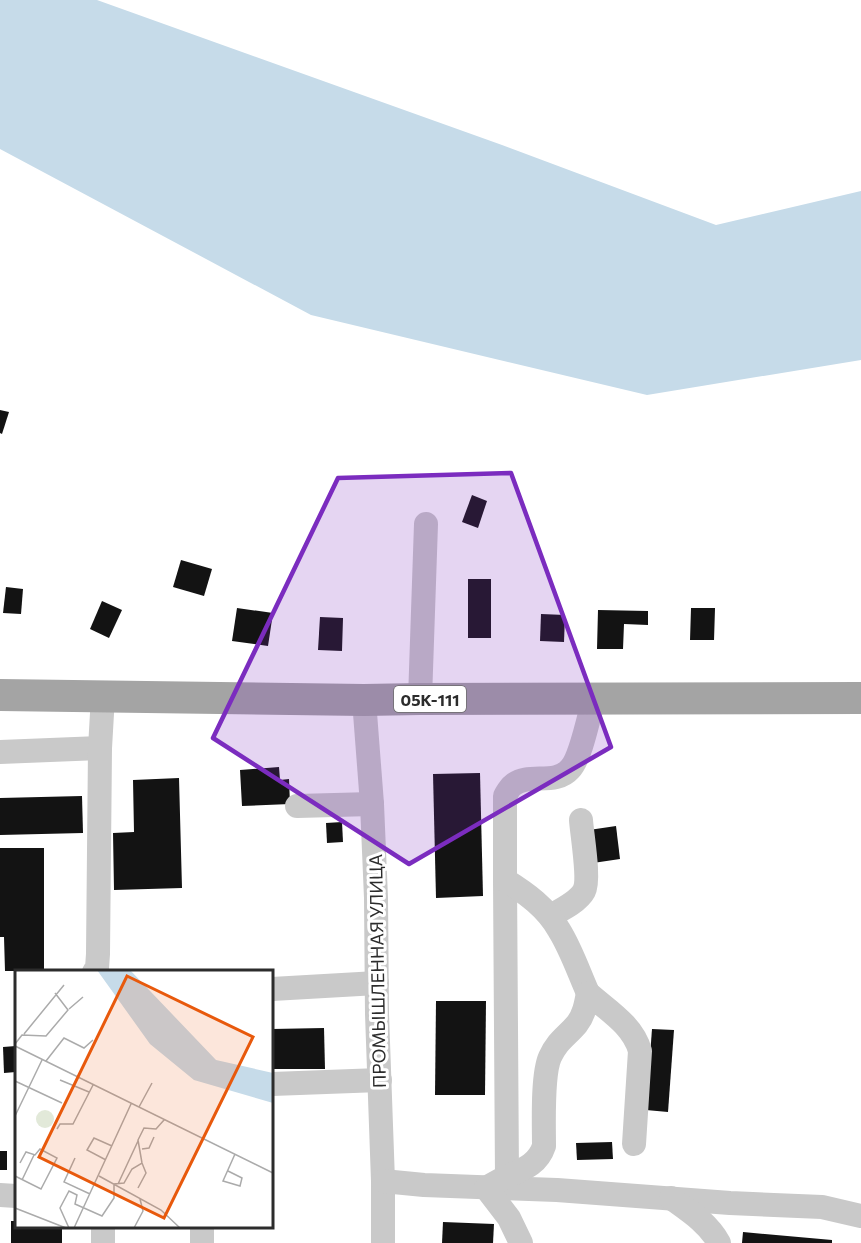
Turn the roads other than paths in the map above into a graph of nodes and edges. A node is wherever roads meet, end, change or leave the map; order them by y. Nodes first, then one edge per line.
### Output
1 (426, 524) dead end
2 (0, 695) edge
3 (103, 696) junction
4 (594, 698) junction
5 (861, 698) edge
6 (420, 699) junction
7 (364, 700) junction
8 (100, 748) junction
9 (0, 752) edge
10 (372, 804) junction
11 (297, 807) dead end
12 (580, 820) dead end
13 (505, 880) junction
14 (550, 916) junction
15 (96, 970) edge
16 (377, 983) junction
17 (273, 989) edge
18 (588, 993) junction
19 (380, 1080) junction
20 (273, 1084) edge
21 (634, 1144) dead end
22 (384, 1181) junction
23 (496, 1182) junction
24 (0, 1195) edge
25 (15, 1196) edge
26 (671, 1198) junction
27 (861, 1216) edge
28 (383, 1243) edge
29 (521, 1243) edge
30 (720, 1243) edge

1 - 6 lane
2 - 3 main road, 05К-111
3 - 7 main road, 05К-111
3 - 8 lane
4 - 5 main road, 05К-111
4 - 6 main road, 05К-111
4 - 13 lane
6 - 7 main road, 05К-111
7 - 10 lane, ПРОМЫШЛЕННАЯ УЛИЦА
8 - 9 lane
8 - 15 lane
10 - 11 lane
10 - 16 lane, ПРОМЫШЛЕННАЯ УЛИЦА
12 - 14 lane
13 - 14 lane
13 - 23 lane
14 - 18 lane
16 - 17 lane
16 - 19 lane, ПРОМЫШЛЕННАЯ УЛИЦА
18 - 21 lane
18 - 23 lane
19 - 20 lane
19 - 22 lane, ПРОМЫШЛЕННАЯ УЛИЦА
22 - 23 lane
22 - 28 lane, ПРОМЫШЛЕННАЯ УЛИЦА
23 - 26 lane
23 - 29 lane
24 - 25 lane
26 - 27 lane
26 - 30 lane

